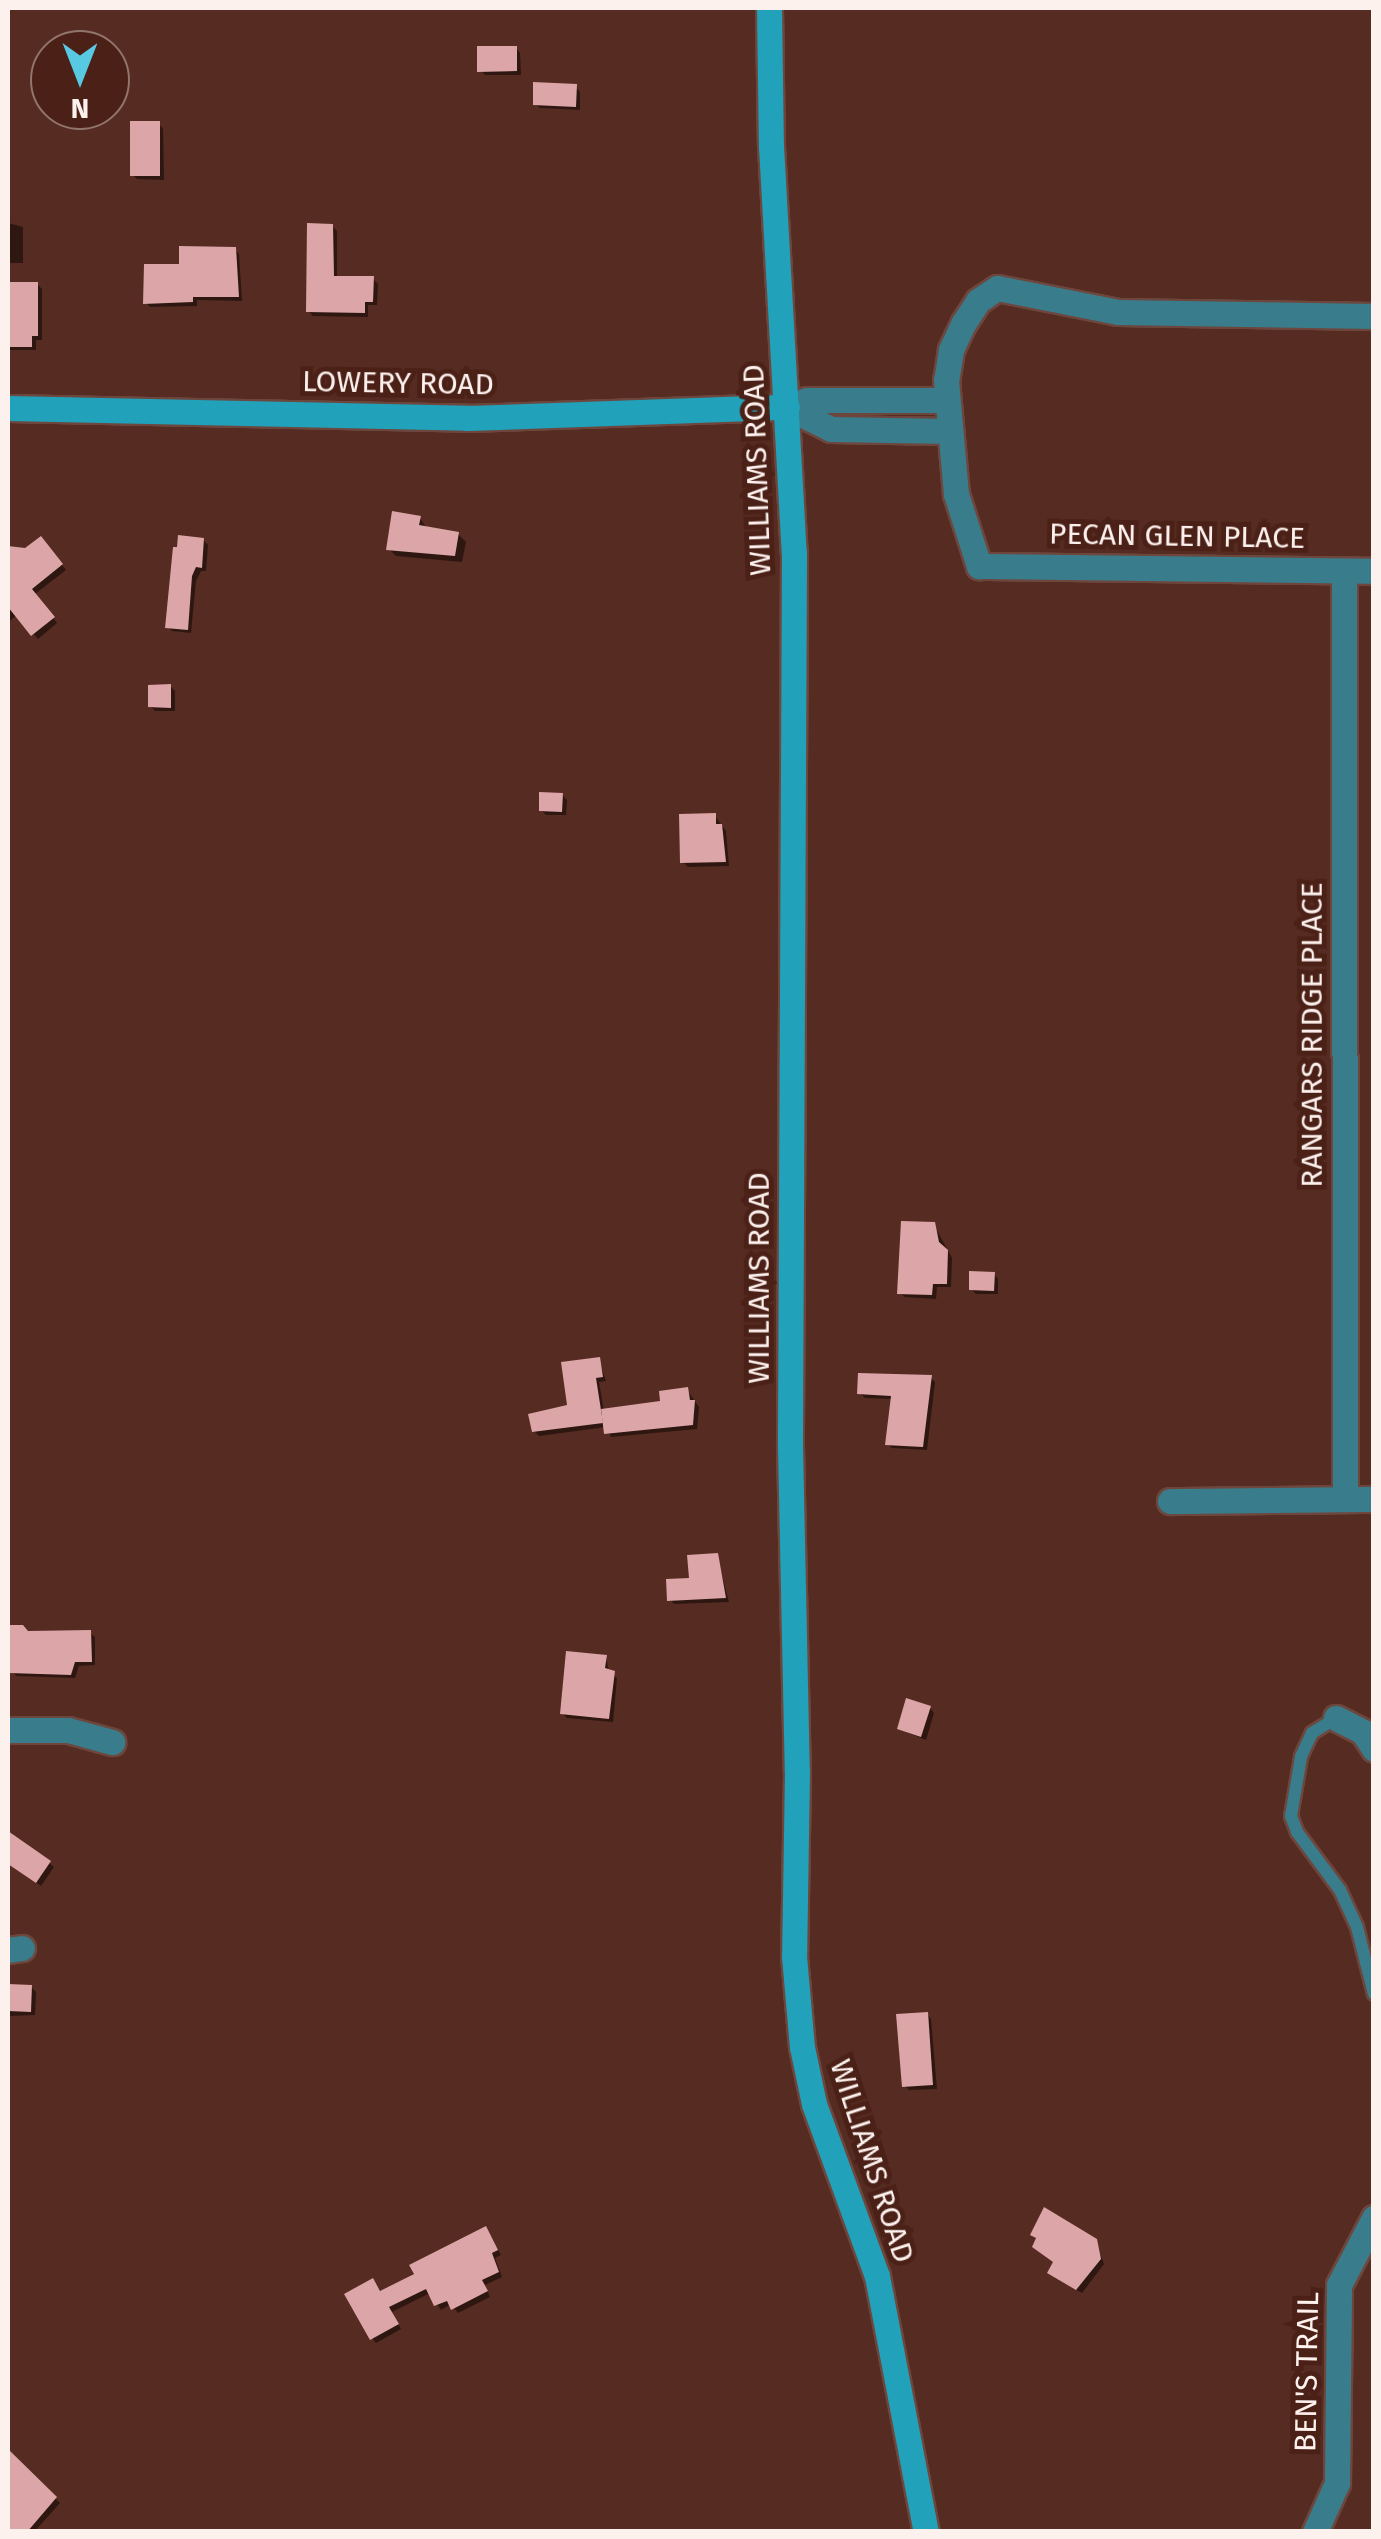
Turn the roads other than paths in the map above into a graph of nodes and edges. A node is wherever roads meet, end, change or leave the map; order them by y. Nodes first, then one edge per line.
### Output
1 (769, 8) edge
2 (1374, 316) edge
3 (946, 400) junction
4 (788, 407) junction
5 (8, 408) edge
6 (948, 432) junction
7 (1344, 571) junction
8 (1374, 572) edge
9 (1345, 1499) junction
10 (1374, 1499) edge
11 (1170, 1501) dead end
12 (1336, 1718) joint
13 (8, 1730) edge
14 (112, 1742) dead end
15 (1374, 1748) edge
16 (1374, 1994) edge
17 (1374, 2218) edge
18 (926, 2532) edge
19 (1315, 2532) edge

1 - 4 street, WILLIAMS ROAD
2 - 3 street
3 - 4 street, LOWERY ROAD
3 - 6 street
4 - 5 street, LOWERY ROAD
4 - 6 street, LOWERY ROAD
4 - 18 street, WILLIAMS ROAD
6 - 7 street, PECAN GLEN PLACE
7 - 8 street, PECAN GLEN PLACE
7 - 9 street, RANGARS RIDGE PLACE
9 - 10 street
9 - 11 street
12 - 15 street
12 - 16 lane
13 - 14 street
17 - 19 street, BEN'S TRAIL

